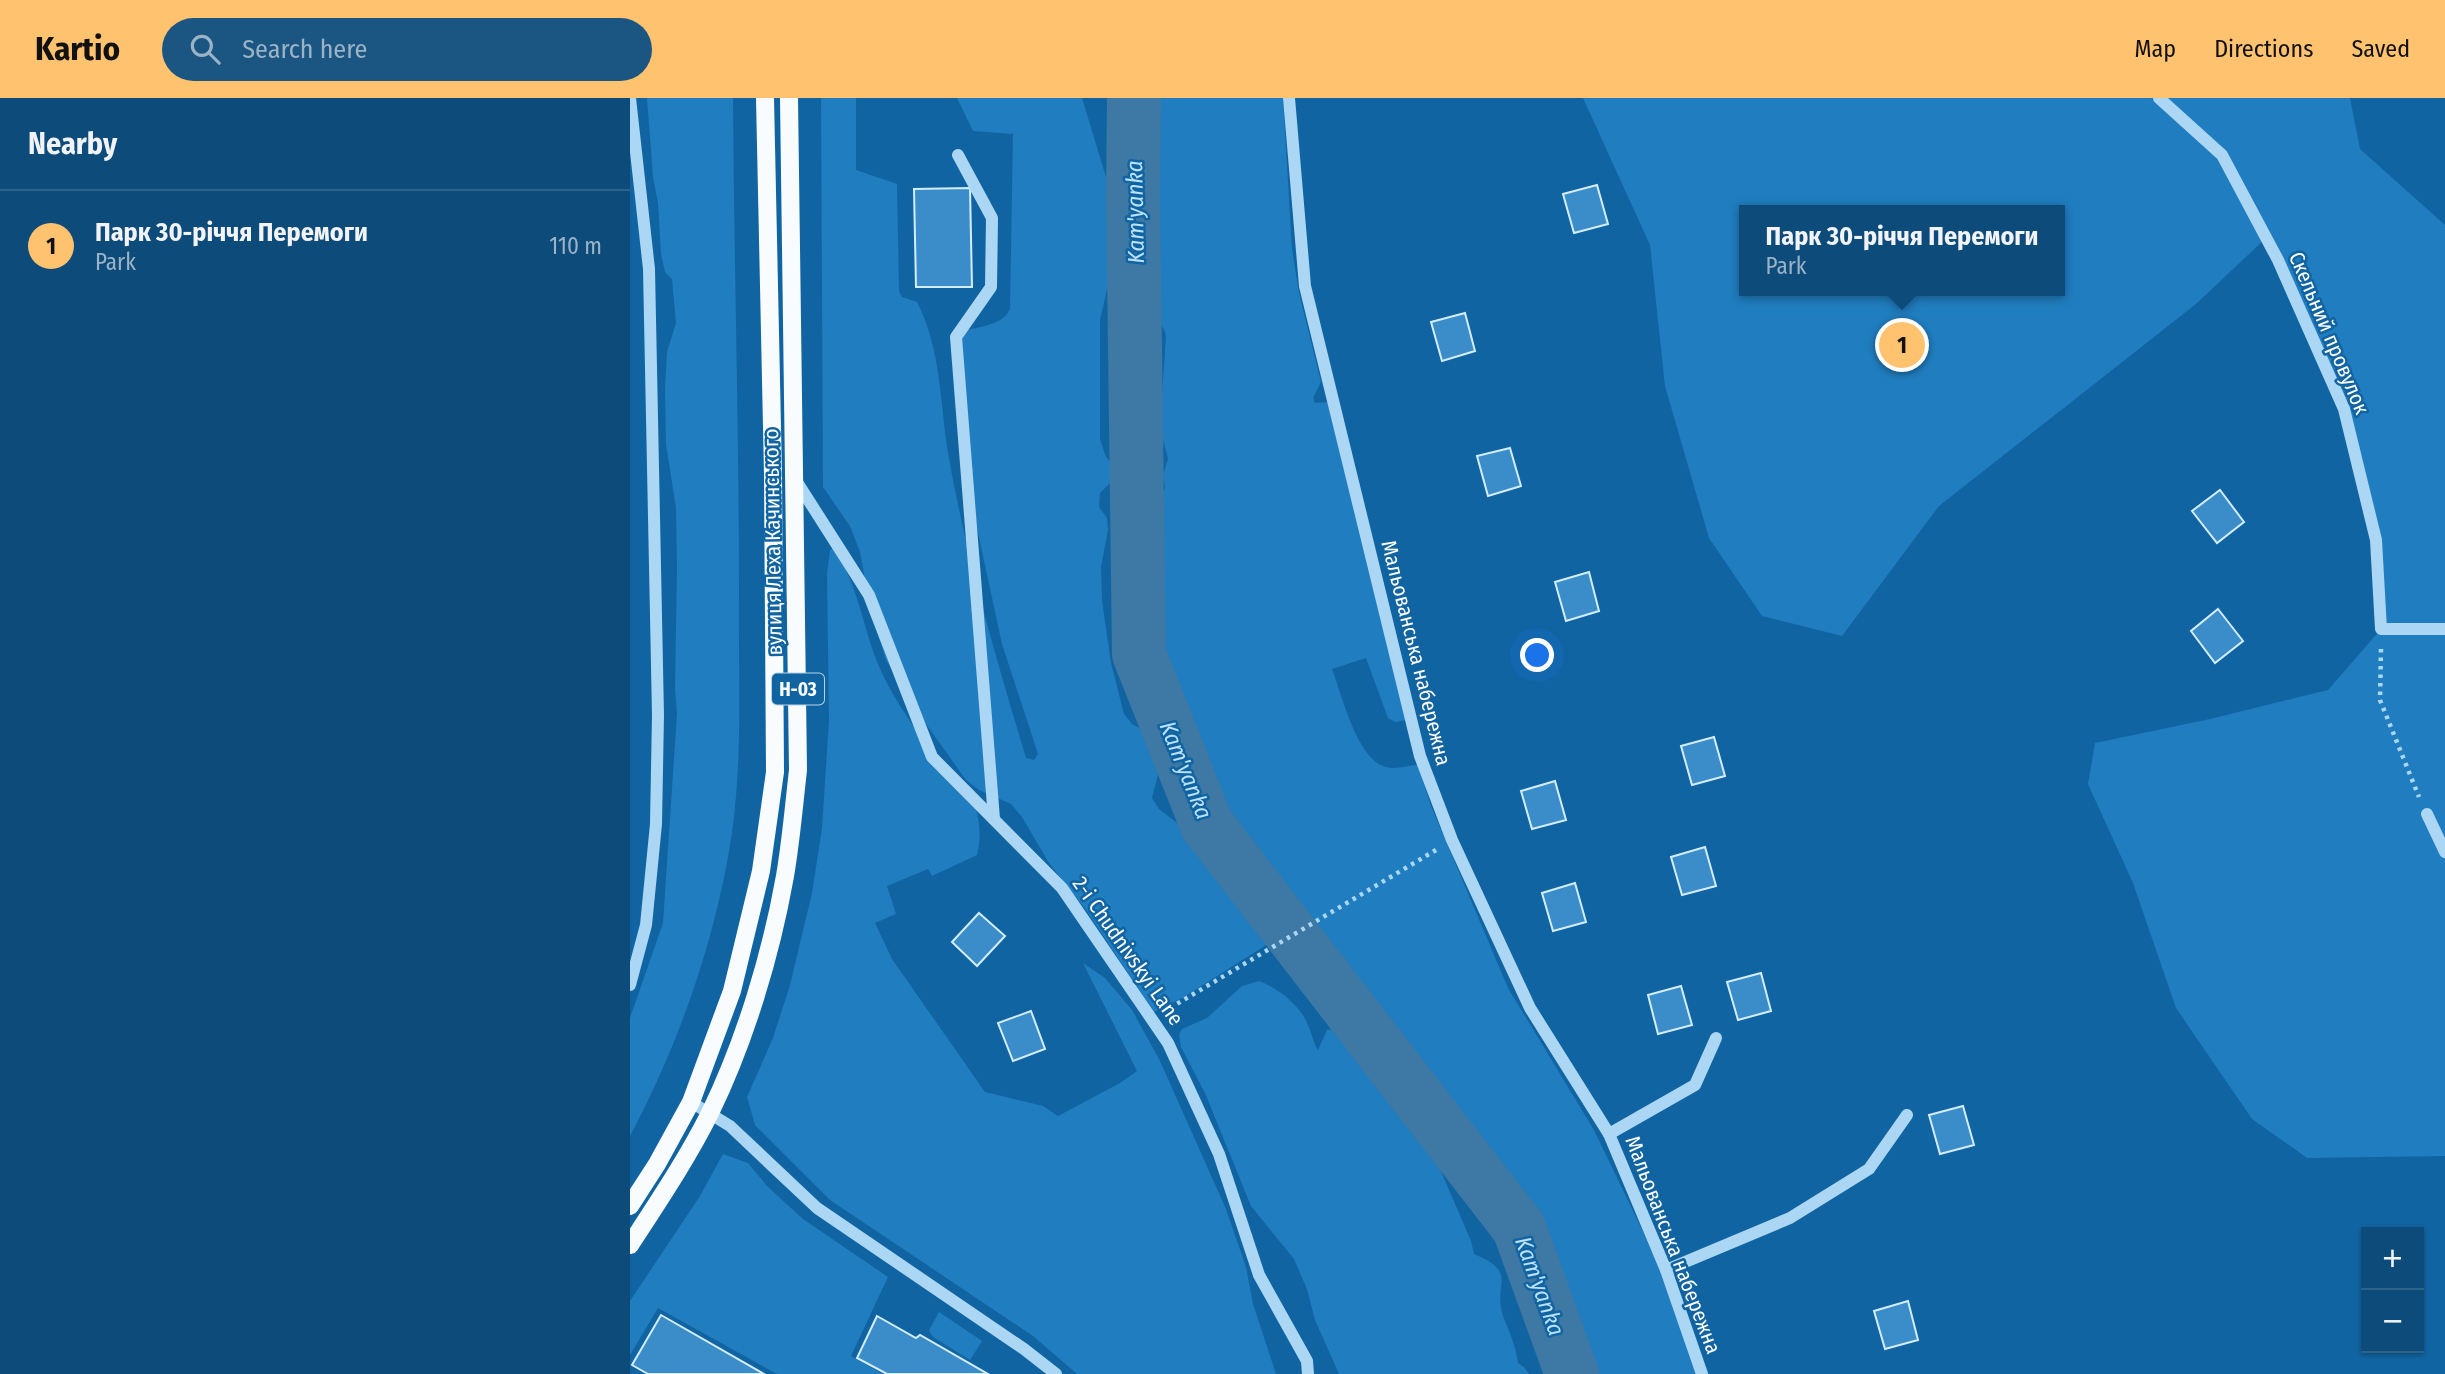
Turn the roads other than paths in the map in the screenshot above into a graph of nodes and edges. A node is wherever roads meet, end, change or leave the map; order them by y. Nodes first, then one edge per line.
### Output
1 (630, 98) edge
2 (765, 98) edge
3 (789, 98) edge
4 (1289, 98) edge
5 (2159, 98) edge
6 (958, 155) dead end
7 (795, 478) junction
8 (2445, 629) edge
9 (2427, 814) road end
10 (994, 819) junction
11 (2445, 852) edge
12 (630, 985) edge
13 (1716, 1038) dead end
14 (691, 1102) junction
15 (710, 1112) junction
16 (1907, 1115) dead end
17 (1609, 1134) junction
18 (630, 1206) edge
19 (630, 1245) edge
20 (1666, 1270) junction
21 (1056, 1374) edge
22 (1308, 1374) edge
23 (1702, 1374) edge

1 - 12 street
2 - 14 main road, вулиця Леха Качинського / Н-03
3 - 7 main road, вулиця Леха Качинського / Н-03
4 - 17 street, Мальованська набережна
5 - 8 street, Скельний провулок
6 - 10 street
7 - 10 street, 2-i Chudnivskyi Lane
7 - 15 main road, вулиця Леха Качинського / Н-03
9 - 11 street
10 - 22 street, 2-i Chudnivskyi Lane
13 - 17 street
14 - 15 street
14 - 18 main road, вулиця Леха Качинського / Н-03
15 - 19 main road, вулиця Леха Качинського / Н-03
15 - 21 street
16 - 20 street
17 - 20 street, Мальованська набережна
20 - 23 street, Мальованська набережна

